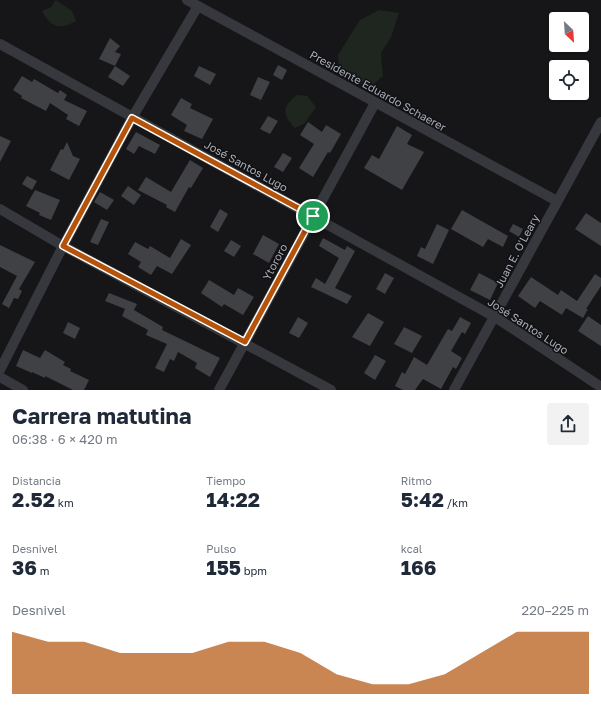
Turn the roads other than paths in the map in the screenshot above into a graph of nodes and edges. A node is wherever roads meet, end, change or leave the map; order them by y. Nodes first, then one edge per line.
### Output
1 (187, 0) edge
2 (198, 6) junction
3 (0, 44) edge
4 (375, 103) junction
5 (132, 118) junction
6 (601, 122) edge
7 (557, 201) junction
8 (0, 209) edge
9 (313, 216) junction
10 (63, 246) junction
11 (495, 317) junction
12 (245, 342) junction
13 (0, 370) edge
14 (0, 377) edge
15 (601, 387) edge
16 (23, 390) edge
17 (219, 390) edge
18 (331, 390) edge
19 (454, 390) edge

1 - 2 street, Presidente Eduardo Schaerer
2 - 4 street, Presidente Eduardo Schaerer
2 - 5 street
3 - 5 street, José Santos Lugo
4 - 7 street, Presidente Eduardo Schaerer
4 - 9 street, Ytororo
5 - 9 street, José Santos Lugo
5 - 10 street
6 - 7 street, Juan E. O'Leary
7 - 11 street, Juan E. O'Leary
8 - 10 street
9 - 11 street, José Santos Lugo
9 - 12 street, Ytororo
10 - 12 street
10 - 13 street
11 - 15 street, José Santos Lugo
11 - 19 street, Juan E. O'Leary
12 - 17 street, Ytororo
12 - 18 street
14 - 16 street

